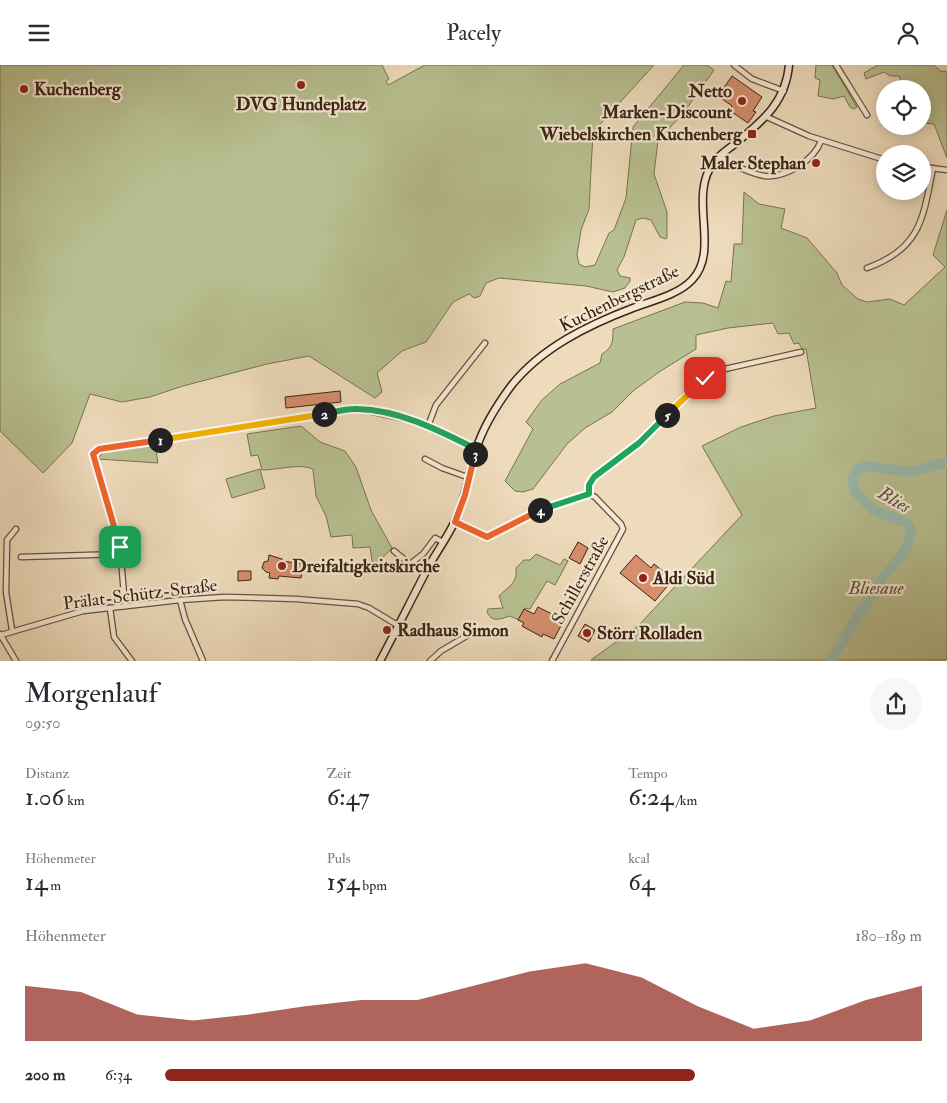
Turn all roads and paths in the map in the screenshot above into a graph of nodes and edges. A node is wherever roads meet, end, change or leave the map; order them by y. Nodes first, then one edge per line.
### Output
1 (734, 65) edge
2 (789, 65) edge
3 (836, 65) edge
4 (784, 91) junction
5 (867, 115) dead end
6 (767, 117) junction
7 (821, 141) junction
8 (720, 156) junction
9 (876, 157) edge
10 (933, 168) joint
11 (947, 171) edge
12 (867, 268) dead end
13 (485, 343) dead end
14 (801, 352) dead end
15 (428, 425) junction
16 (476, 449) junction
17 (425, 459) dead end
18 (470, 478) junction
19 (589, 494) junction
20 (455, 522) junction
21 (16, 529) dead end
22 (443, 541) junction
23 (394, 551) dead end
24 (121, 554) junction
25 (21, 557) dead end
26 (180, 599) junction
27 (125, 606) junction
28 (110, 607) junction
29 (399, 626) junction
30 (12, 630) junction
31 (475, 631) dead end
32 (0, 635) edge
33 (129, 660) edge
34 (16, 661) edge
35 (203, 661) edge
36 (380, 661) edge
37 (430, 661) edge
38 (552, 661) edge

1 - 4 street
2 - 4 main road, Kuchenbergstraße
3 - 5 street
4 - 6 main road, Kuchenbergstraße
6 - 7 street
6 - 8 main road, Kuchenbergstraße
7 - 8 street
7 - 9 street
8 - 16 main road, Kuchenbergstraße
10 - 11 street
10 - 12 street
13 - 15 street
14 - 19 street
15 - 16 street
15 - 24 street
16 - 18 main road, Kuchenbergstraße
17 - 18 street
18 - 20 main road, Kuchenbergstraße
19 - 20 street
19 - 38 street, Schillerstraße
20 - 22 main road, Kuchenbergstraße
21 - 30 street
22 - 23 street
22 - 29 main road, Kuchenbergstraße
24 - 25 street
24 - 27 street
26 - 27 street, Prälat-Schütz-Straße
26 - 29 street, Prälat-Schütz-Straße
26 - 35 street
27 - 28 street, Prälat-Schütz-Straße
28 - 30 street, Prälat-Schütz-Straße
28 - 33 street
29 - 36 main road, Kuchenbergstraße
30 - 32 street, Prälat-Schütz-Straße
31 - 37 street
32 - 34 street

